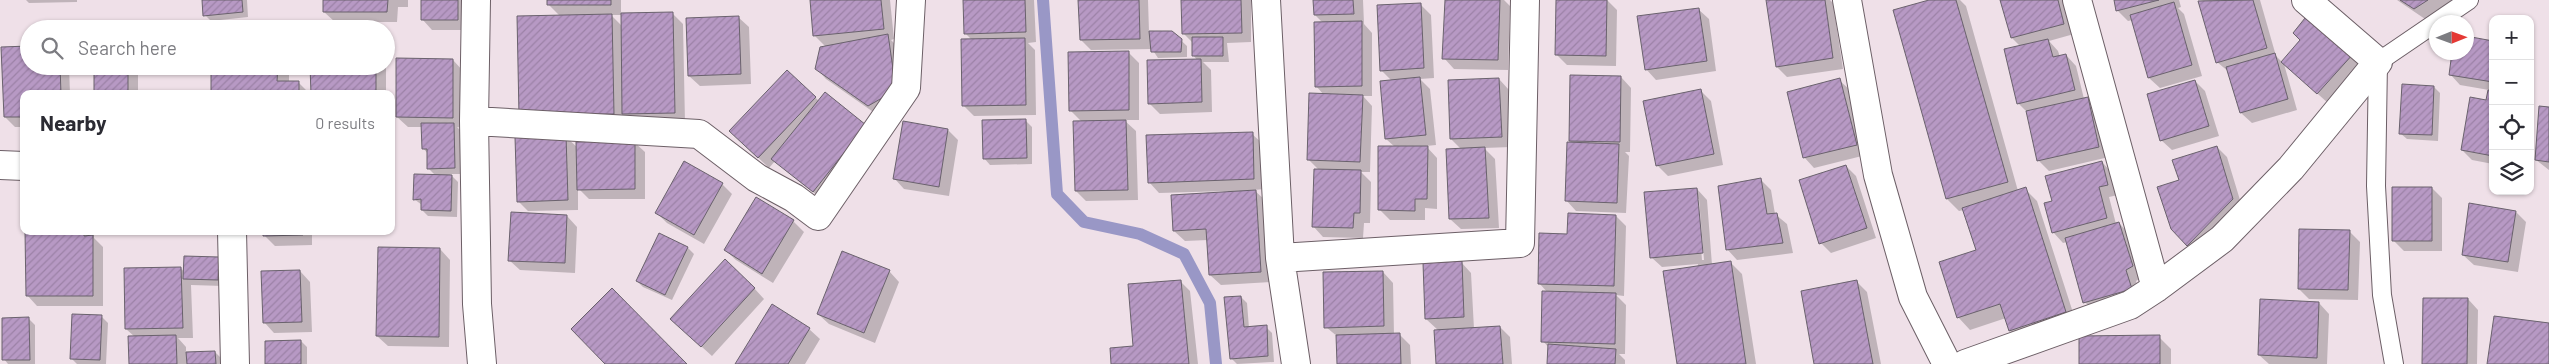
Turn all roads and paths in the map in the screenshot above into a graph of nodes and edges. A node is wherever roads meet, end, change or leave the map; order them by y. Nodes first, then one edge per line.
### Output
1 (476, 0) edge
2 (911, 0) edge
3 (1266, 0) edge
4 (1525, 0) edge
5 (1847, 0) edge
6 (2077, 0) edge
7 (2306, 0) edge
8 (2469, 0) edge
9 (2378, 62) junction
10 (474, 121) junction
11 (0, 165) edge
12 (20, 166) edge
13 (232, 235) edge
14 (1280, 258) junction
15 (2156, 288) junction
16 (235, 364) edge
17 (482, 364) edge
18 (1296, 364) edge
19 (1947, 364) edge
20 (1965, 364) edge
21 (2394, 364) edge

1 - 10 street
2 - 10 street
3 - 14 street
4 - 14 street
5 - 19 street
6 - 15 street
7 - 9 street
8 - 9 lane
9 - 15 street
9 - 21 lane
10 - 17 street
11 - 12 street
13 - 16 street
14 - 18 street
15 - 20 street

